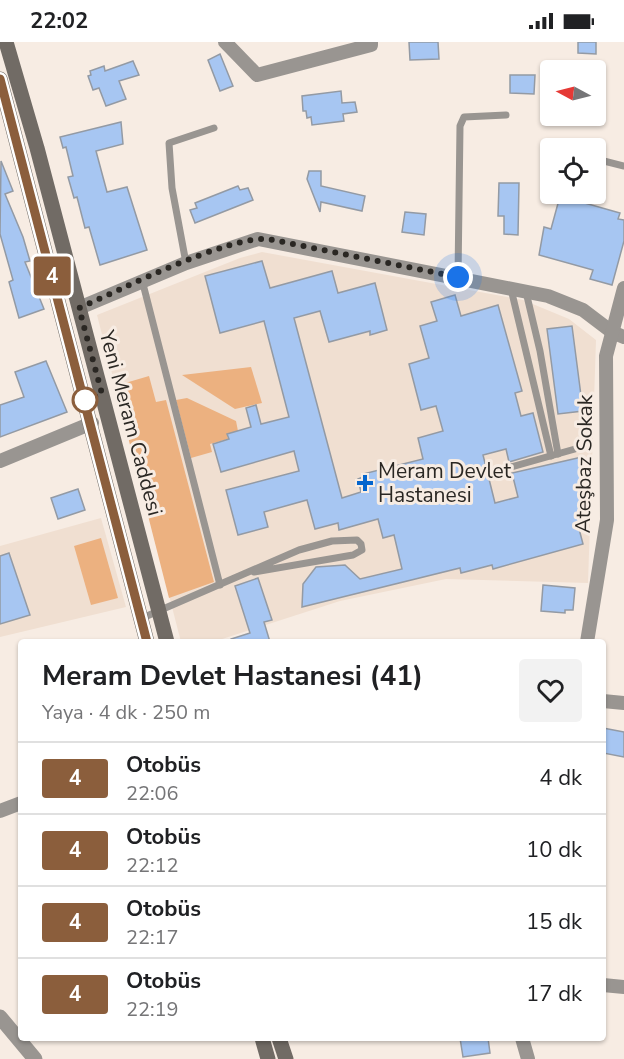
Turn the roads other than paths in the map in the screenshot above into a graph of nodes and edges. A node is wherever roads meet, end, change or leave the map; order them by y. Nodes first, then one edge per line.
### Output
1 (6, 42) edge
2 (225, 42) edge
3 (371, 42) edge
4 (0, 79) edge
5 (506, 115) dead end
6 (214, 128) dead end
7 (606, 162) edge
8 (624, 166) edge
9 (186, 263) junction
10 (458, 277) junction
11 (142, 280) junction
12 (511, 287) junction
13 (624, 288) edge
14 (525, 290) junction
15 (79, 308) junction
16 (618, 335) edge
17 (544, 372) junction
18 (532, 376) junction
19 (92, 423) junction
20 (575, 448) dead end
21 (554, 455) junction
22 (0, 461) edge
23 (497, 471) dead end
24 (254, 572) junction
25 (220, 585) junction
26 (159, 611) junction
27 (140, 619) junction
28 (146, 639) edge
29 (166, 639) edge
30 (587, 639) edge
31 (606, 701) edge
32 (624, 703) edge
33 (18, 804) edge
34 (0, 811) edge
35 (606, 985) edge
36 (624, 987) edge
37 (0, 1017) edge
38 (18, 1039) edge
39 (20, 1041) edge
40 (263, 1041) edge
41 (280, 1041) edge
42 (523, 1041) edge
43 (35, 1059) edge
44 (268, 1059) edge
45 (285, 1059) edge
46 (528, 1059) edge

1 - 15 main road, Yeni Meram Caddesi
2 - 3 street
4 - 19 main road, Yeni Meram Caddesi
5 - 10 lane
6 - 9 lane
7 - 8 lane
9 - 10 street
9 - 11 street
10 - 12 street
11 - 15 street
11 - 25 lane
12 - 14 street
12 - 18 lane
13 - 16 street, Ateşbaz Sokak
14 - 16 street
14 - 17 lane
15 - 26 main road, Yeni Meram Caddesi
16 - 30 street, Ateşbaz Sokak
17 - 18 lane
17 - 21 lane
18 - 21 lane
19 - 22 street
19 - 27 main road, Yeni Meram Caddesi
20 - 21 lane
21 - 23 lane
24 - 24 lane
24 - 25 lane
25 - 26 lane
26 - 27 lane
26 - 29 main road, Yeni Meram Caddesi
27 - 28 main road, Yeni Meram Caddesi
31 - 32 street
33 - 34 street
35 - 36 street
37 - 38 street
39 - 43 street
40 - 44 main road
41 - 45 main road
42 - 46 street

